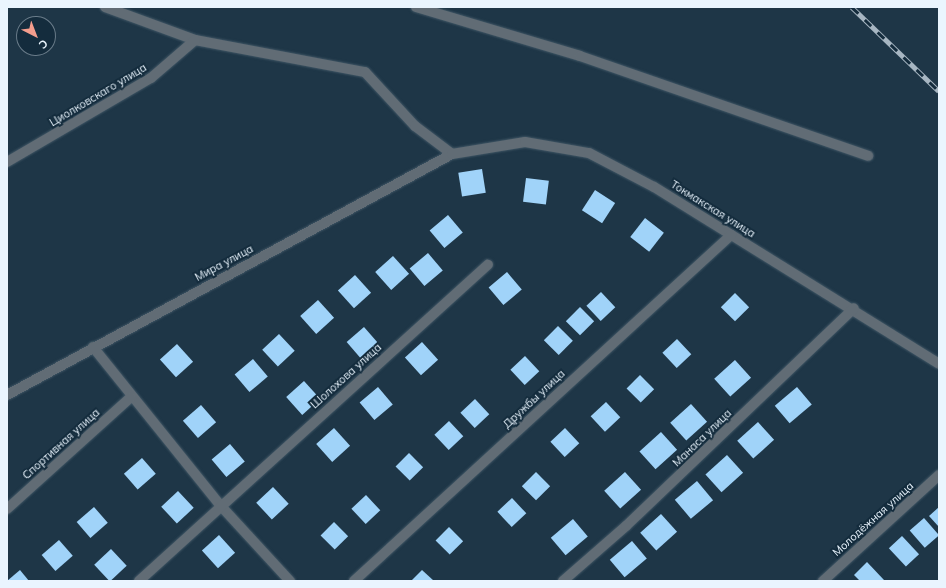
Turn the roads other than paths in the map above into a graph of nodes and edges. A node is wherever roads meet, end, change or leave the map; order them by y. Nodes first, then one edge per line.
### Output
1 (105, 7) edge
2 (416, 7) edge
3 (195, 40) junction
4 (452, 154) junction
5 (868, 156) dead end
6 (7, 162) edge
7 (731, 235) junction
8 (488, 264) dead end
9 (854, 308) junction
10 (93, 347) junction
11 (939, 364) edge
12 (7, 394) edge
13 (131, 397) junction
14 (939, 475) edge
15 (221, 506) junction
16 (7, 509) edge
17 (139, 581) edge
18 (290, 581) edge
19 (354, 581) edge
20 (563, 581) edge
21 (823, 581) edge

1 - 3 street
2 - 5 street
3 - 4 street
3 - 6 street, Циолковскаго улица
4 - 7 street, Токмакская улица
4 - 10 street, Мира улица
7 - 9 street, Токмакская улица
7 - 19 street, Дружбы улица
8 - 15 street, Шолохова улица
9 - 11 street, Токмакская улица
9 - 20 street, Манаса улица
10 - 12 street, Мира улица
10 - 13 street
13 - 15 street
13 - 16 street, Спортивная улица
14 - 21 street, Молодёжная улица
15 - 17 street, Шолохова улица
15 - 18 street

